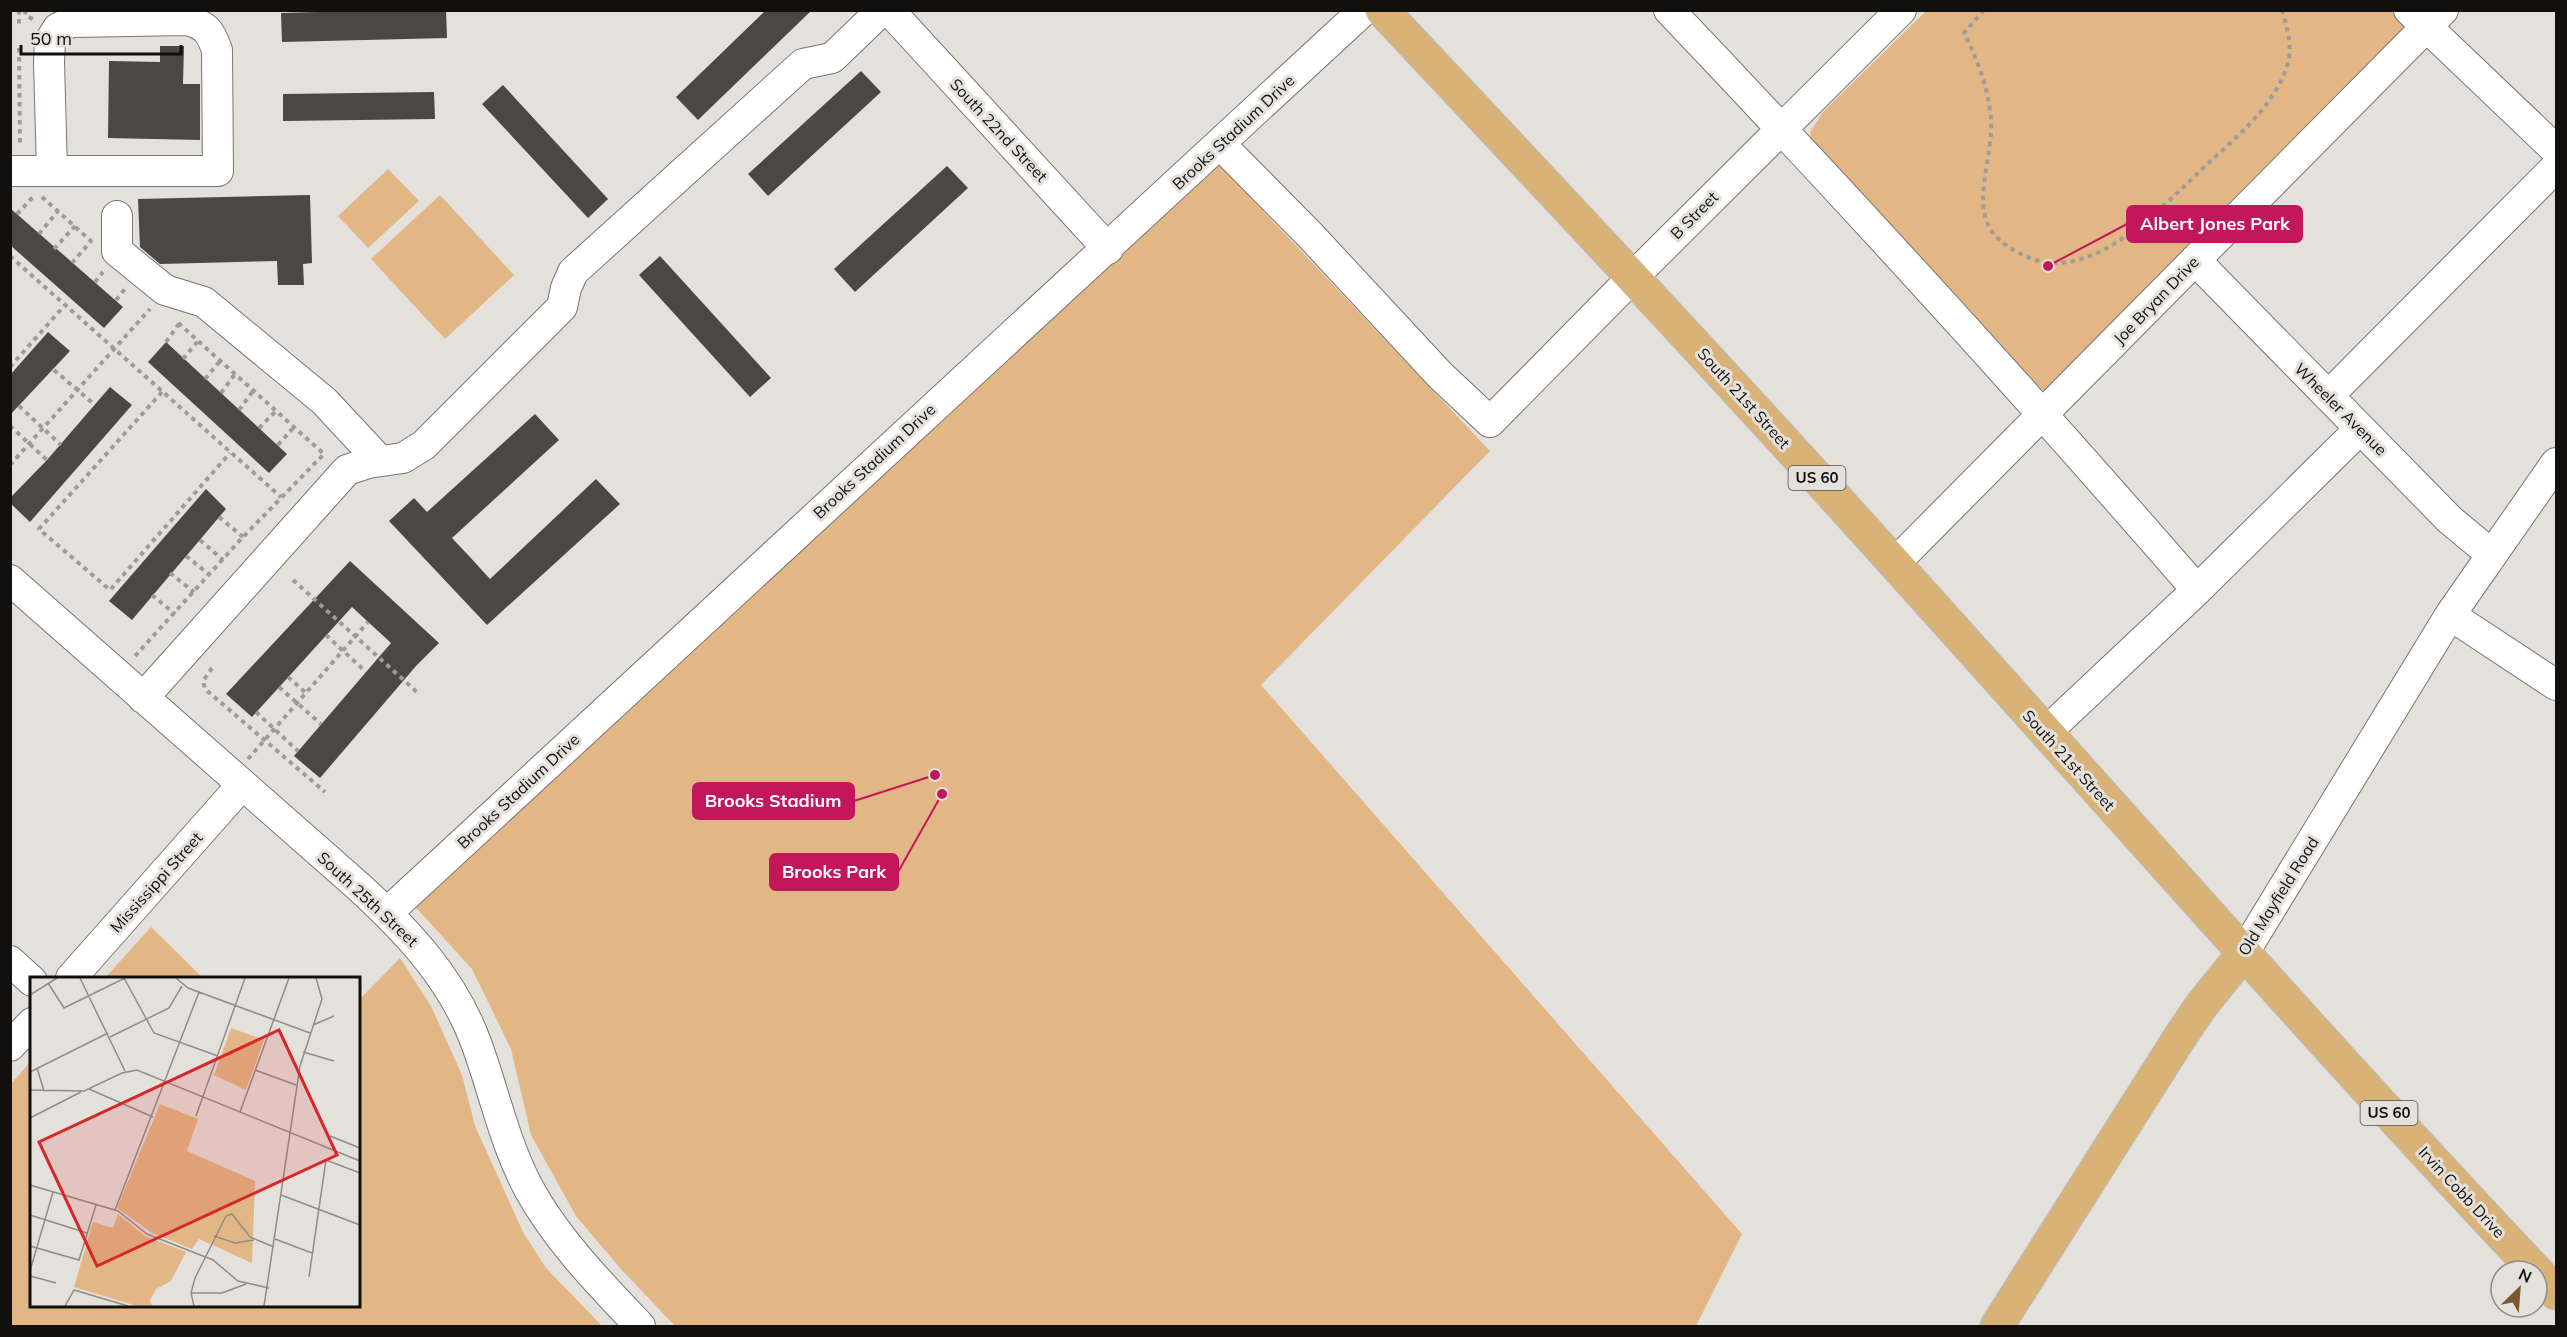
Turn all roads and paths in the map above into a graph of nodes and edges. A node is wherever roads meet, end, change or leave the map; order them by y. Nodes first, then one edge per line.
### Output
1 (19, 10) edge
2 (882, 10) edge
3 (889, 10) edge
4 (1364, 10) edge
5 (1382, 10) edge
6 (1669, 10) edge
7 (1901, 10) edge
8 (1984, 10) edge
9 (2282, 10) edge
10 (135, 16) edge
11 (2426, 16) edge
12 (19, 28) dead end
13 (19, 48) dead end
14 (10, 72) edge
15 (19, 72) junction
16 (1782, 129) junction
17 (1220, 144) junction
18 (2556, 150) edge
19 (2556, 167) edge
20 (30, 175) edge
21 (58, 212) junction
22 (17, 214) dead end
23 (117, 216) dead end
24 (75, 226) junction
25 (39, 234) dead end
26 (91, 241) junction
27 (99, 247) dead end
28 (54, 249) dead end
29 (1108, 249) junction
30 (10, 256) edge
31 (2195, 260) junction
32 (72, 263) dead end
33 (1633, 277) junction
34 (65, 305) junction
35 (151, 308) dead end
36 (172, 316) dead end
37 (179, 324) junction
38 (198, 341) junction
39 (166, 342) dead end
40 (115, 348) junction
41 (183, 359) dead end
42 (220, 361) junction
43 (10, 367) edge
44 (54, 370) dead end
45 (235, 374) junction
46 (205, 379) dead end
47 (77, 389) junction
48 (254, 391) junction
49 (162, 392) junction
50 (221, 393) dead end
51 (2328, 396) junction
52 (19, 405) dead end
53 (95, 405) dead end
54 (239, 410) dead end
55 (276, 411) junction
56 (2044, 414) junction
57 (10, 426) edge
58 (294, 427) junction
59 (44, 428) junction
60 (260, 428) dead end
61 (2360, 429) junction
62 (29, 442) junction
63 (61, 444) dead end
64 (278, 445) dead end
65 (230, 453) junction
66 (47, 460) dead end
67 (380, 461) junction
68 (2556, 463) edge
69 (10, 465) edge
70 (281, 497) junction
71 (219, 517) dead end
72 (243, 537) junction
73 (200, 540) dead end
74 (2491, 554) junction
75 (186, 556) dead end
76 (223, 560) junction
77 (1895, 564) junction
78 (170, 573) dead end
79 (210, 575) junction
80 (10, 580) edge
81 (292, 580) dead end
82 (2197, 590) junction
83 (194, 592) junction
84 (152, 595) dead end
85 (175, 614) junction
86 (2450, 615) junction
87 (368, 622) dead end
88 (326, 635) dead end
89 (354, 636) junction
90 (342, 650) junction
91 (135, 657) dead end
92 (212, 668) dead end
93 (366, 672) dead end
94 (288, 677) dead end
95 (2556, 685) edge
96 (279, 687) dead end
97 (305, 692) junction
98 (418, 693) dead end
99 (143, 698) junction
100 (296, 703) junction
101 (256, 712) dead end
102 (321, 724) dead end
103 (274, 728) junction
104 (2045, 733) junction
105 (265, 739) junction
106 (298, 751) dead end
107 (244, 772) junction
108 (325, 792) dead end
109 (387, 913) junction
110 (2243, 954) junction
111 (10, 961) edge
112 (72, 977) edge
113 (30, 979) edge
114 (30, 1025) edge
115 (10, 1047) edge
116 (2526, 1259) edge
117 (640, 1326) edge
118 (1997, 1326) edge

1 - 12 path
2 - 67 street
3 - 29 street, South 22nd Street
4 - 17 street, Brooks Stadium Drive
5 - 33 main road, South 21st Street / US 60
6 - 16 street
7 - 16 street, B Street
8 - 9 path
10 - 20 street
10 - 20 street
11 - 18 street
11 - 31 street, Joe Bryan Drive
13 - 15 path
14 - 15 path
15 - 20 path
16 - 33 street, B Street
16 - 56 street
17 - 29 street, Brooks Stadium Drive
17 - 33 street, B Street
19 - 51 street
20 - 21 path
20 - 22 path
21 - 24 path
21 - 25 path
23 - 67 street
24 - 26 path
24 - 28 path
26 - 27 path
26 - 32 path
29 - 109 street, Brooks Stadium Drive
30 - 34 path
31 - 51 street, Wheeler Avenue
31 - 56 street, Joe Bryan Drive
33 - 77 main road, South 21st Street / US 60
34 - 40 path
34 - 43 path
35 - 40 path
36 - 37 path
37 - 38 path
37 - 39 path
38 - 41 path
38 - 42 path
40 - 47 path
40 - 49 path
42 - 45 path
42 - 46 path
44 - 47 path
45 - 48 path
45 - 50 path
47 - 53 path
47 - 59 path
48 - 54 path
48 - 55 path
49 - 65 path
49 - 65 path
51 - 61 street, Wheeler Avenue
52 - 59 path
55 - 58 path
55 - 60 path
56 - 77 street, Joe Bryan Drive
56 - 82 street
57 - 62 path
58 - 64 path
58 - 70 path
59 - 62 path
59 - 63 path
61 - 74 street, Wheeler Avenue
61 - 82 street
62 - 66 path
62 - 69 path
65 - 70 path
67 - 99 street
68 - 74 street, Old Mayfield Road
70 - 72 path
71 - 72 path
72 - 76 path
73 - 76 path
74 - 86 street, Old Mayfield Road
75 - 79 path
76 - 79 path
77 - 104 main road, South 21st Street / US 60
78 - 83 path
79 - 83 path
80 - 99 street, South 25th Street
81 - 89 path
82 - 104 street
83 - 85 path
84 - 85 path
85 - 91 path
86 - 95 street
86 - 110 street, Old Mayfield Road
87 - 89 path
88 - 90 path
89 - 90 path
89 - 98 path
90 - 93 path
90 - 97 path
92 - 105 path
94 - 97 path
96 - 100 path
97 - 100 path
99 - 107 street, South 25th Street
100 - 102 path
100 - 103 path
101 - 103 path
103 - 105 path
103 - 106 path
104 - 110 main road, South 21st Street / US 60
105 - 107 path
105 - 108 path
107 - 109 street, South 25th Street
107 - 112 street, Mississippi Street
109 - 117 street, South 25th Street
110 - 116 main road, Irvin Cobb Drive / US 60
110 - 118 main road, Old Mayfield Road
111 - 113 street
114 - 115 street

